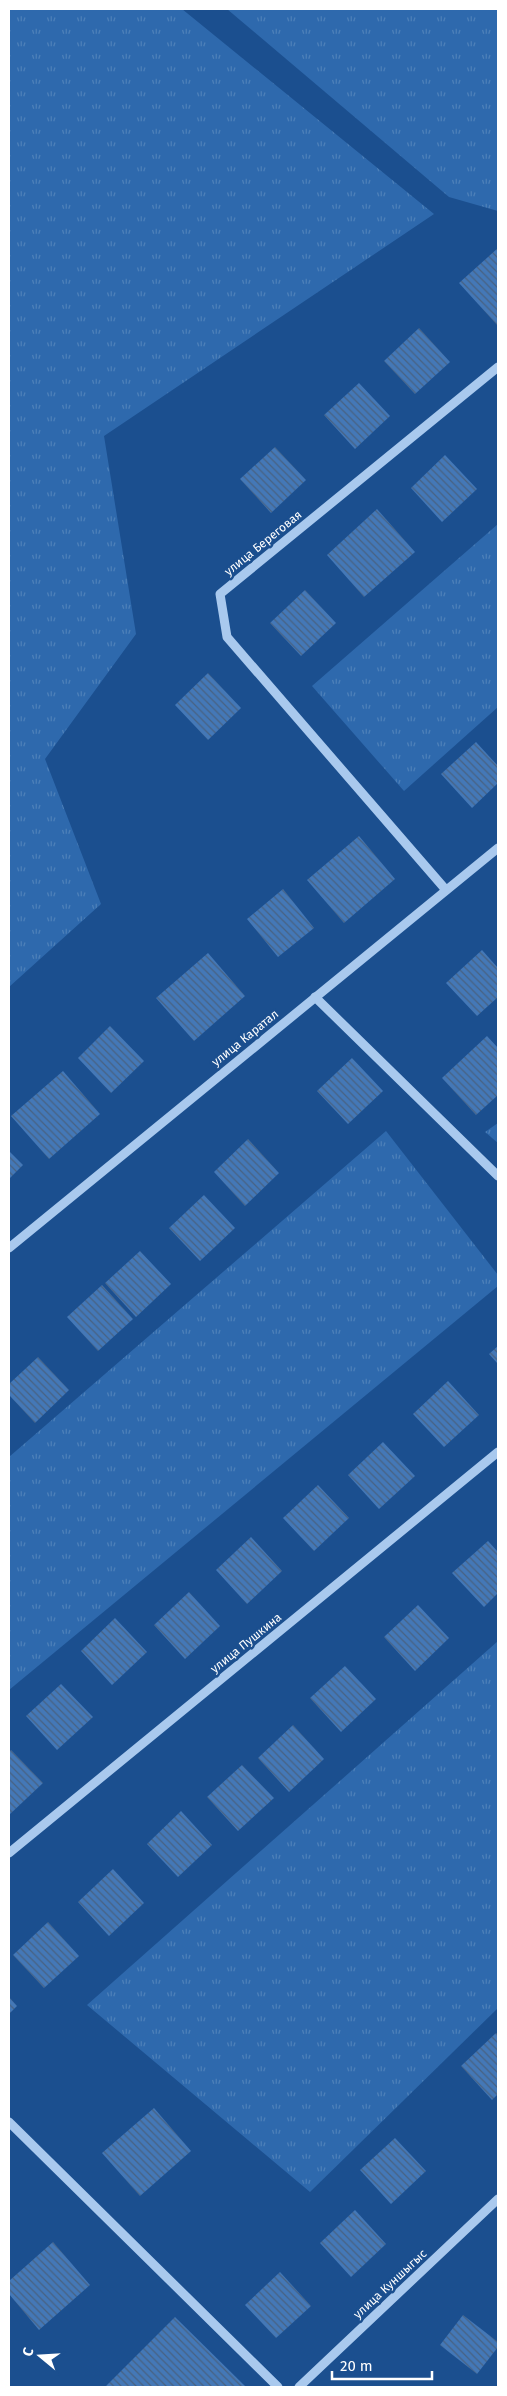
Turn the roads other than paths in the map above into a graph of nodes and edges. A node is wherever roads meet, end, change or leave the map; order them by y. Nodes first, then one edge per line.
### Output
1 (498, 367) edge
2 (498, 848) edge
3 (446, 890) junction
4 (315, 997) junction
5 (498, 1176) edge
6 (9, 1248) edge
7 (498, 1452) edge
8 (9, 1853) edge
9 (9, 2122) edge
10 (498, 2199) edge
11 (278, 2387) edge
12 (299, 2387) edge

1 - 3 street, улица Береговая
2 - 3 street, улица Каратал
3 - 4 street, улица Каратал
4 - 5 street
4 - 6 street, улица Каратал
7 - 8 street, улица Пушкина
9 - 11 street
10 - 12 street, улица Куншыгыс

